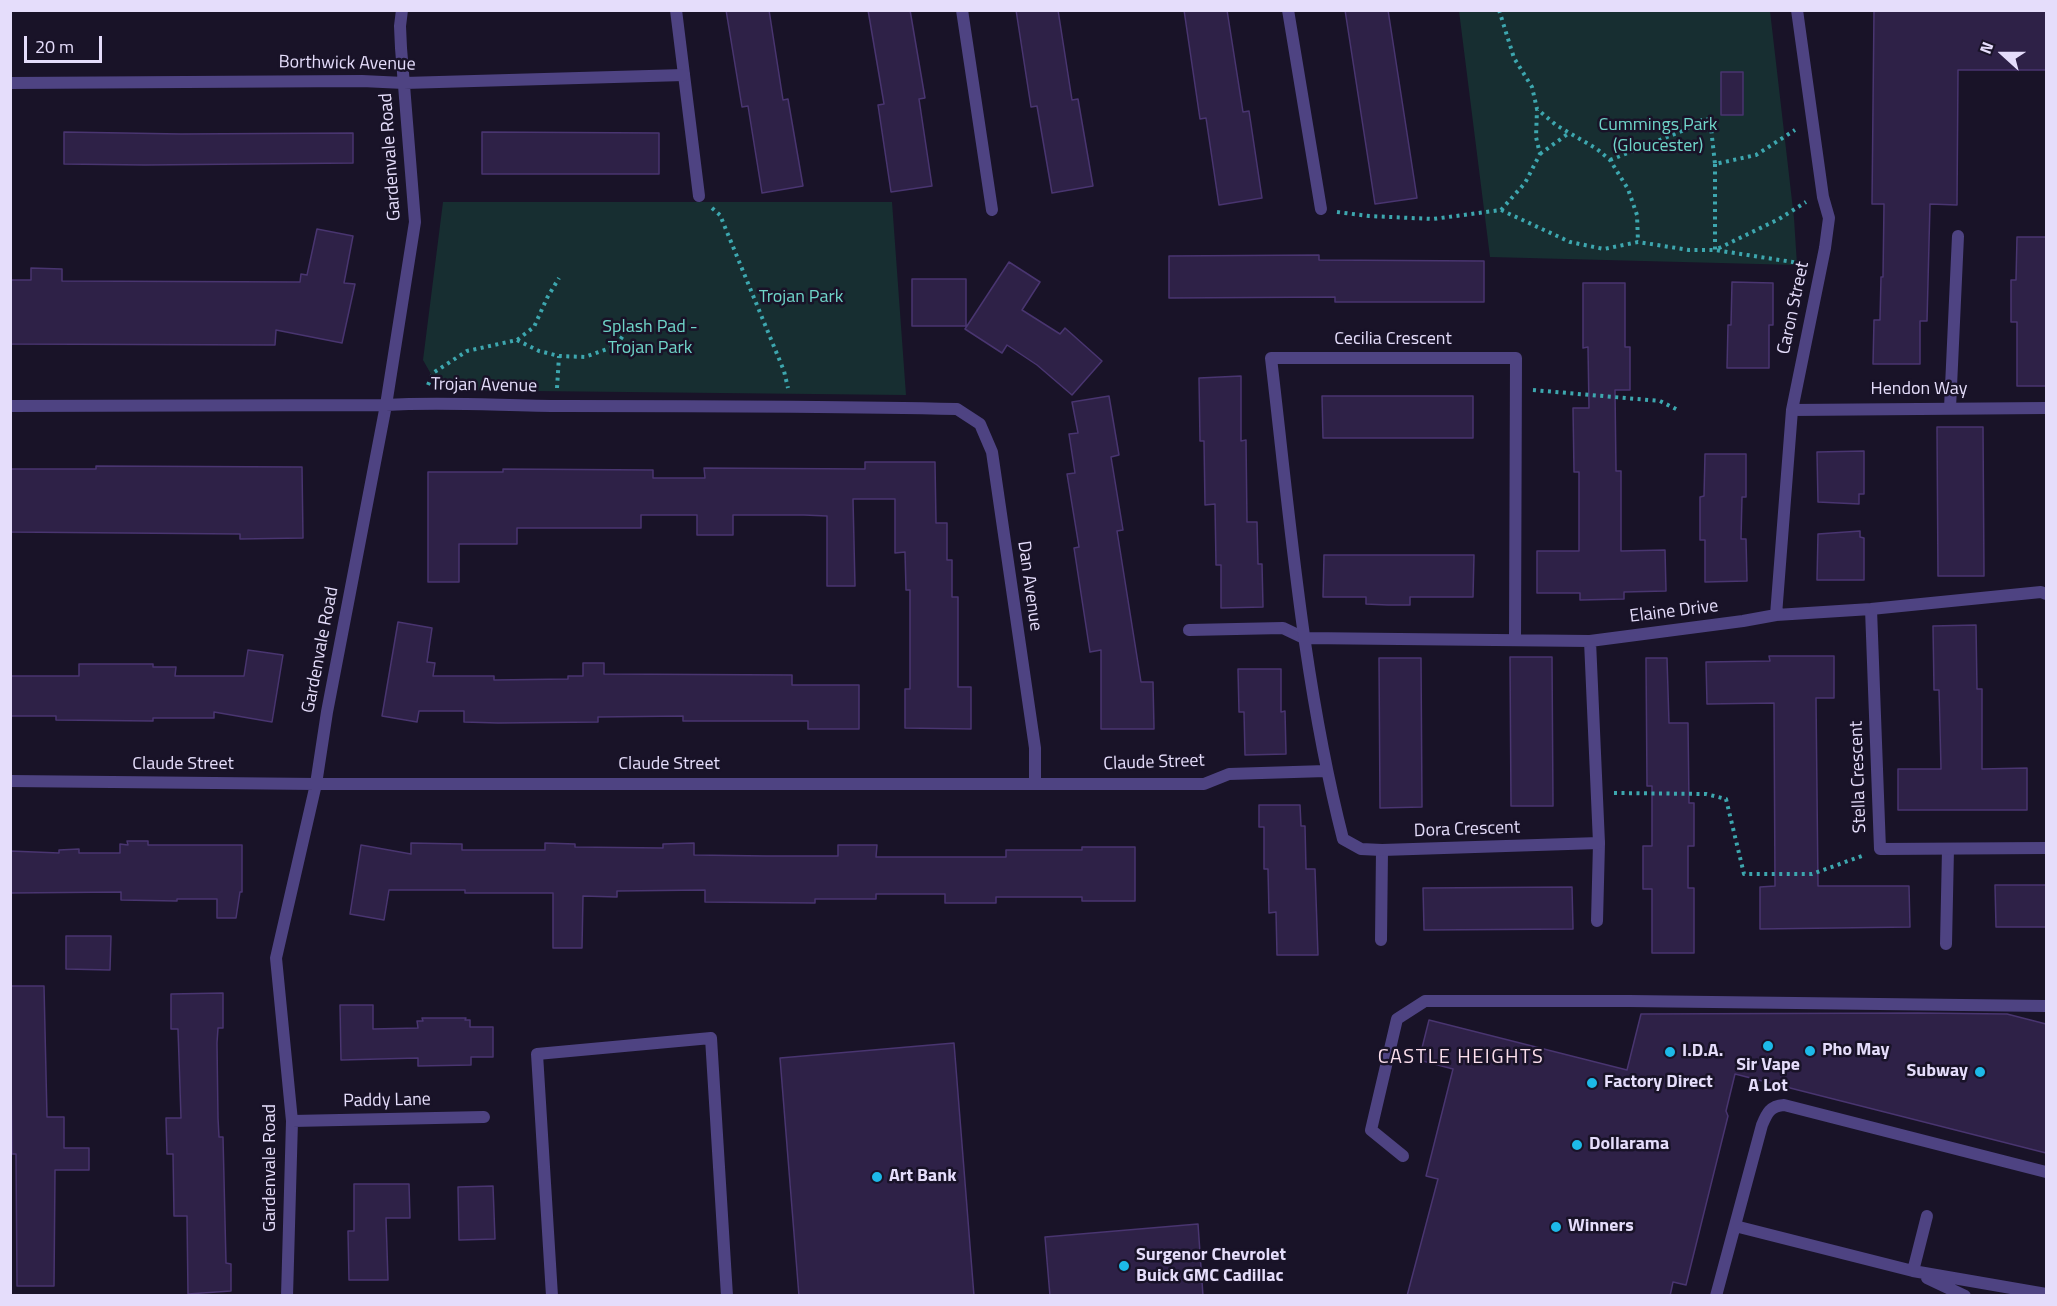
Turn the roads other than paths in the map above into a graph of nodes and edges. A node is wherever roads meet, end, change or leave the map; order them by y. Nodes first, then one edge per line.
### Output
1 (402, 10) edge
2 (676, 10) edge
3 (962, 10) edge
4 (1288, 10) edge
5 (1797, 10) edge
6 (684, 75) junction
7 (10, 83) edge
8 (404, 83) junction
9 (699, 196) road end
10 (1321, 209) road end
11 (992, 210) dead end
12 (1958, 236) dead end
13 (386, 405) junction
14 (10, 406) edge
15 (1950, 408) junction
16 (2046, 408) edge
17 (957, 409) joint
18 (1792, 410) junction
19 (2046, 594) edge
20 (1871, 609) junction
21 (1776, 615) junction
22 (1189, 630) dead end
23 (1304, 638) junction
24 (1515, 639) junction
25 (1590, 641) junction
26 (1326, 771) junction
27 (10, 781) edge
28 (1035, 783) junction
29 (316, 784) junction
30 (1599, 843) junction
31 (2046, 848) edge
32 (1948, 849) junction
33 (1382, 850) junction
34 (1597, 921) dead end
35 (1381, 940) dead end
36 (1946, 944) dead end
37 (2046, 1006) edge
38 (484, 1117) dead end
39 (292, 1121) junction
40 (1403, 1156) dead end
41 (2046, 1172) edge
42 (1927, 1216) dead end
43 (1735, 1226) junction
44 (1913, 1271) junction
45 (2046, 1294) edge
46 (287, 1296) edge
47 (552, 1296) edge
48 (728, 1296) edge
49 (1716, 1296) edge
50 (1965, 1296) edge

1 - 8 street, Gardenvale Road
2 - 6 street
3 - 11 street
4 - 10 street
5 - 18 street, Caron Street
6 - 8 street, Borthwick Avenue
6 - 9 street
7 - 8 street, Borthwick Avenue
8 - 13 street, Gardenvale Road
12 - 15 street
13 - 14 street, Trojan Avenue
13 - 17 street, Trojan Avenue
13 - 29 street, Gardenvale Road
15 - 16 street, Hendon Way
15 - 18 street, Hendon Way
17 - 28 street, Dan Avenue
18 - 21 street, Caron Street
19 - 20 street, Elaine Drive
20 - 21 street, Elaine Drive
20 - 32 street, Stella Crescent
21 - 25 street, Elaine Drive
22 - 23 street, Elaine Drive
23 - 24 street, Elaine Drive
23 - 24 street, Cecilia Crescent
23 - 26 street, Dora Crescent
24 - 25 street, Elaine Drive
25 - 30 street
26 - 28 street, Claude Street
26 - 33 street, Dora Crescent
27 - 29 street, Claude Street
28 - 29 street, Claude Street
29 - 39 street, Gardenvale Road
30 - 33 street, Dora Crescent
30 - 34 street
31 - 32 street, Stella Crescent
32 - 36 street
33 - 35 street
37 - 40 street
38 - 39 street, Paddy Lane
39 - 46 street, Gardenvale Road
41 - 43 street
42 - 44 street
43 - 44 street
43 - 49 street
44 - 45 street
44 - 50 street
47 - 48 street

